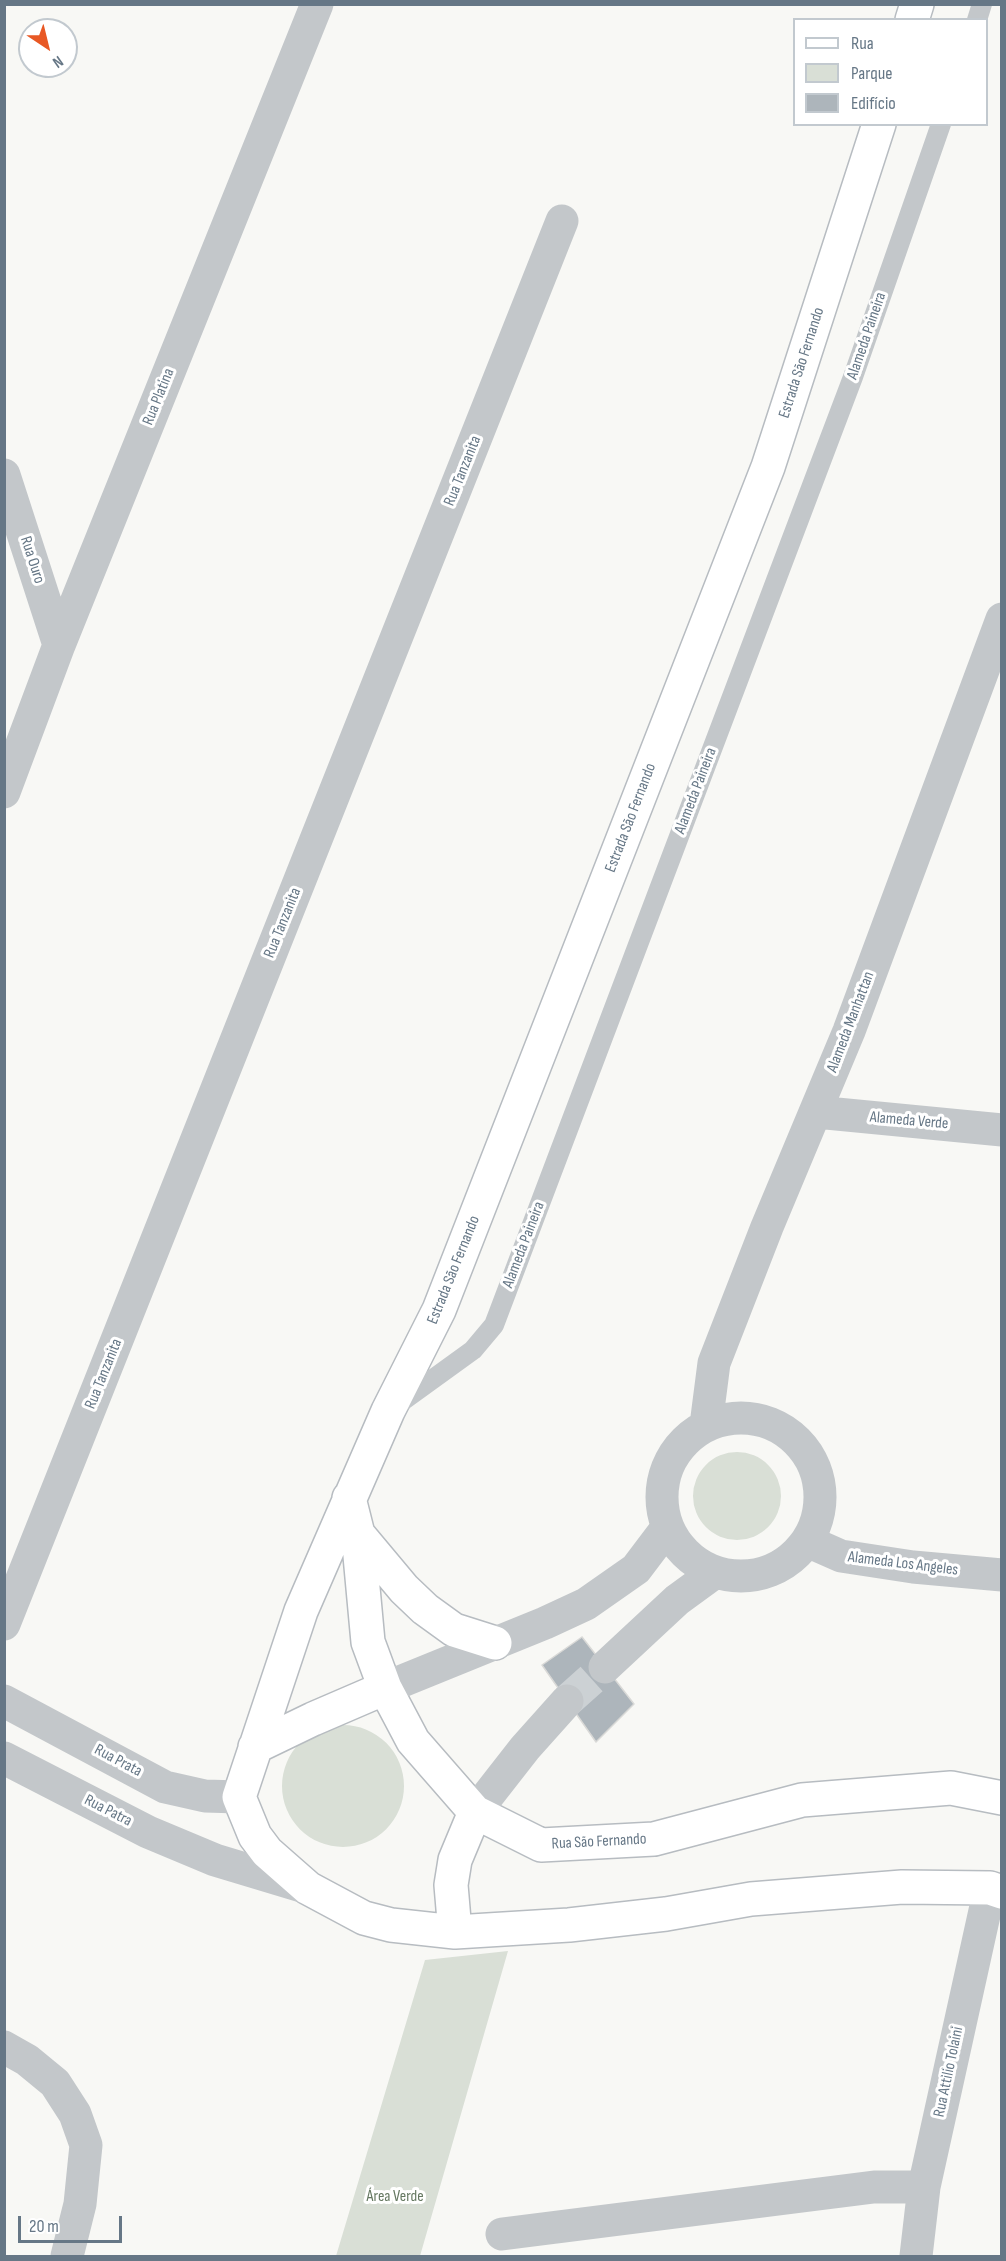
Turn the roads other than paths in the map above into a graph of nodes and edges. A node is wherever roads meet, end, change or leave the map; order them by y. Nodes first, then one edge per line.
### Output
1 (317, 4) edge
2 (878, 126) edge
3 (940, 126) edge
4 (562, 221) dead end
5 (4, 475) edge
6 (1002, 619) edge
7 (59, 645) junction
8 (4, 792) edge
9 (816, 1112) junction
10 (1002, 1130) edge
11 (388, 1412) junction
12 (706, 1425) junction
13 (349, 1498) junction
14 (666, 1528) junction
15 (358, 1534) junction
16 (807, 1541) junction
17 (714, 1572) junction
18 (1002, 1575) edge
19 (4, 1624) edge
20 (495, 1643) junction
21 (605, 1667) tunnel mouth
22 (385, 1688) junction
23 (4, 1701) edge
24 (567, 1701) tunnel mouth
25 (255, 1748) junction
26 (4, 1758) edge
27 (165, 1787) junction
28 (239, 1797) junction
29 (1002, 1798) edge
30 (476, 1812) junction
31 (148, 1832) junction
32 (308, 1888) junction
33 (996, 1890) edge
34 (454, 1932) junction
35 (4, 2047) edge
36 (924, 2187) junction
37 (502, 2234) dead end
38 (67, 2256) edge
39 (916, 2256) edge

1 - 7 street, Rua Platina
2 - 11 main road, Estrada São Fernando
3 - 11 lane, Alameda Paineira
4 - 19 street, Rua Tanzanita
5 - 7 street, Rua Ouro
6 - 9 street, Alameda Manhattan
7 - 8 street, Rua Platina
9 - 10 street, Alameda Verde
9 - 12 street, Alameda Manhattan
11 - 13 main road, Estrada São Fernando
12 - 14 street
12 - 16 street
13 - 15 main road, Rua São Fernando
13 - 25 main road, Estrada São Fernando
14 - 17 street
14 - 20 street
15 - 20 main road
15 - 22 main road, Rua São Fernando
16 - 17 street
16 - 18 street, Alameda Los Angeles
17 - 21 street
20 - 22 street
22 - 25 main road
22 - 30 main road, Rua São Fernando
23 - 27 street, Rua Prata
24 - 30 street
25 - 28 main road, Estrada São Fernando
26 - 31 street, Rua Patra
27 - 28 street, Rua Prata
27 - 31 street
28 - 32 main road
29 - 30 main road, Rua São Fernando
30 - 34 main road
31 - 32 street, Rua Patra
32 - 34 main road
33 - 34 main road
33 - 36 street, Rua Attilio Tolaini
35 - 38 street
36 - 37 street
36 - 39 street, Rua Attilio Tolaini

